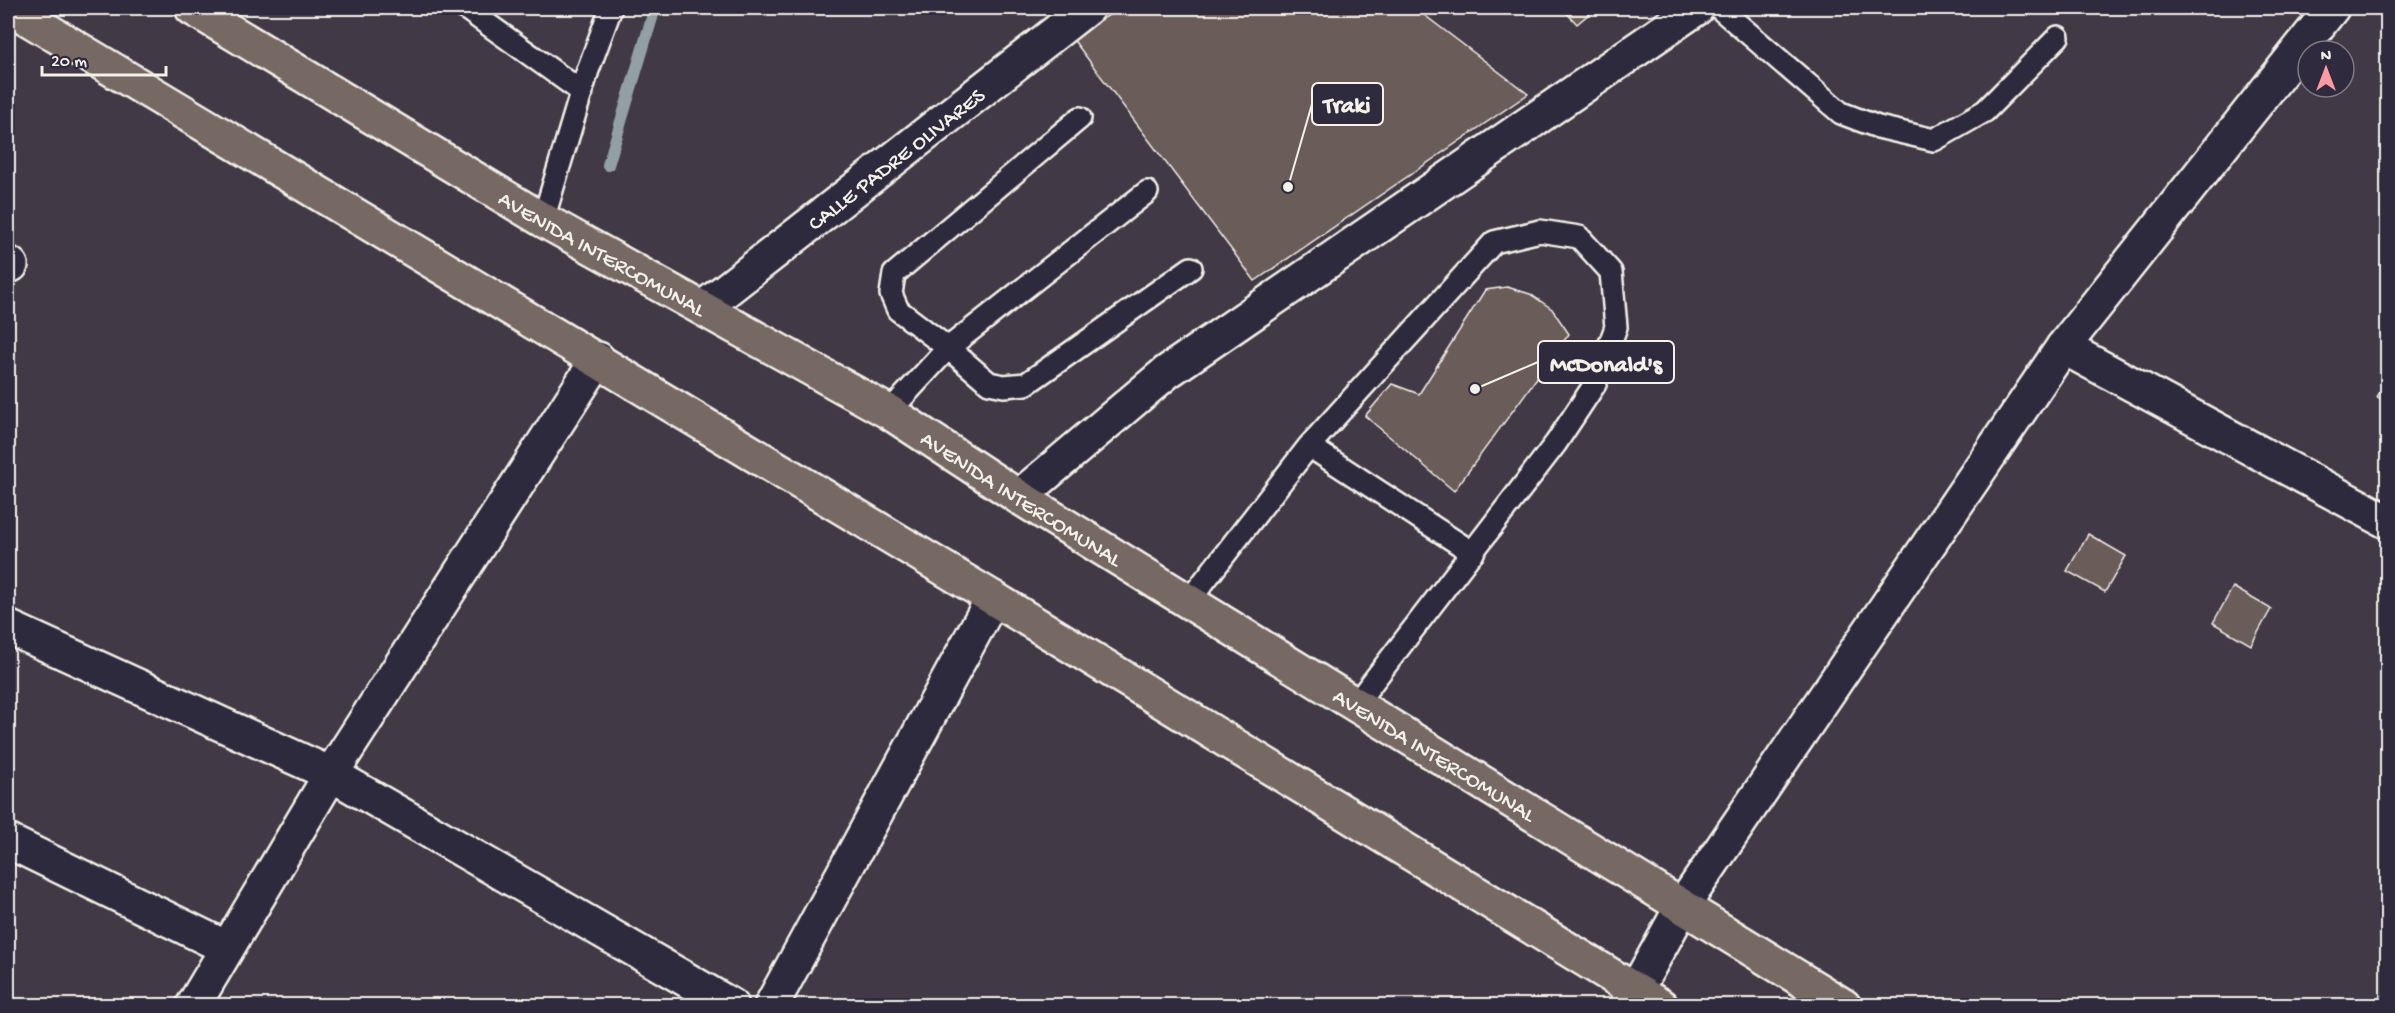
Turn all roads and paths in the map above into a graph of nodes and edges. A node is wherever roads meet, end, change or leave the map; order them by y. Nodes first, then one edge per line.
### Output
1 (10, 8) edge
2 (192, 8) edge
3 (465, 8) edge
4 (610, 8) edge
5 (1087, 8) edge
6 (1696, 8) edge
7 (1719, 8) edge
8 (2332, 8) edge
9 (2058, 37) dead end
10 (582, 92) junction
11 (1080, 118) dead end
12 (1147, 192) dead end
13 (543, 220) junction
14 (1191, 268) dead end
15 (703, 308) junction
16 (2063, 347) junction
17 (948, 348) junction
18 (598, 359) junction
19 (890, 412) junction
20 (1309, 446) junction
21 (1019, 497) junction
22 (2388, 522) edge
23 (1473, 554) junction
24 (993, 598) junction
25 (1188, 602) junction
26 (8, 627) edge
27 (1355, 705) junction
28 (331, 774) junction
29 (8, 841) edge
30 (1682, 907) junction
31 (227, 948) junction
32 (1642, 1000) edge
33 (193, 1005) edge
34 (732, 1005) edge
35 (771, 1005) edge
36 (1844, 1005) edge

1 - 18 main road
2 - 13 main road, AVENIDA INTERCOMUNAL
3 - 10 lane
4 - 10 lane
5 - 15 street, CALLE PADRE OLIVARES
6 - 21 street
7 - 9 lane
8 - 16 street
10 - 13 lane
11 - 17 lane
12 - 17 lane
13 - 15 main road, AVENIDA INTERCOMUNAL
14 - 17 lane
15 - 19 main road, AVENIDA INTERCOMUNAL
16 - 22 street
16 - 30 street
17 - 19 lane
18 - 24 main road
18 - 28 street
19 - 21 main road, AVENIDA INTERCOMUNAL
20 - 23 lane
20 - 23 lane
20 - 25 lane
21 - 25 main road, AVENIDA INTERCOMUNAL
23 - 27 lane
24 - 32 main road
24 - 35 street
25 - 27 main road, AVENIDA INTERCOMUNAL
26 - 28 street
27 - 30 main road, AVENIDA INTERCOMUNAL
28 - 31 street
28 - 34 street
29 - 31 street
30 - 32 street
30 - 36 main road, AVENIDA INTERCOMUNAL
31 - 33 street

